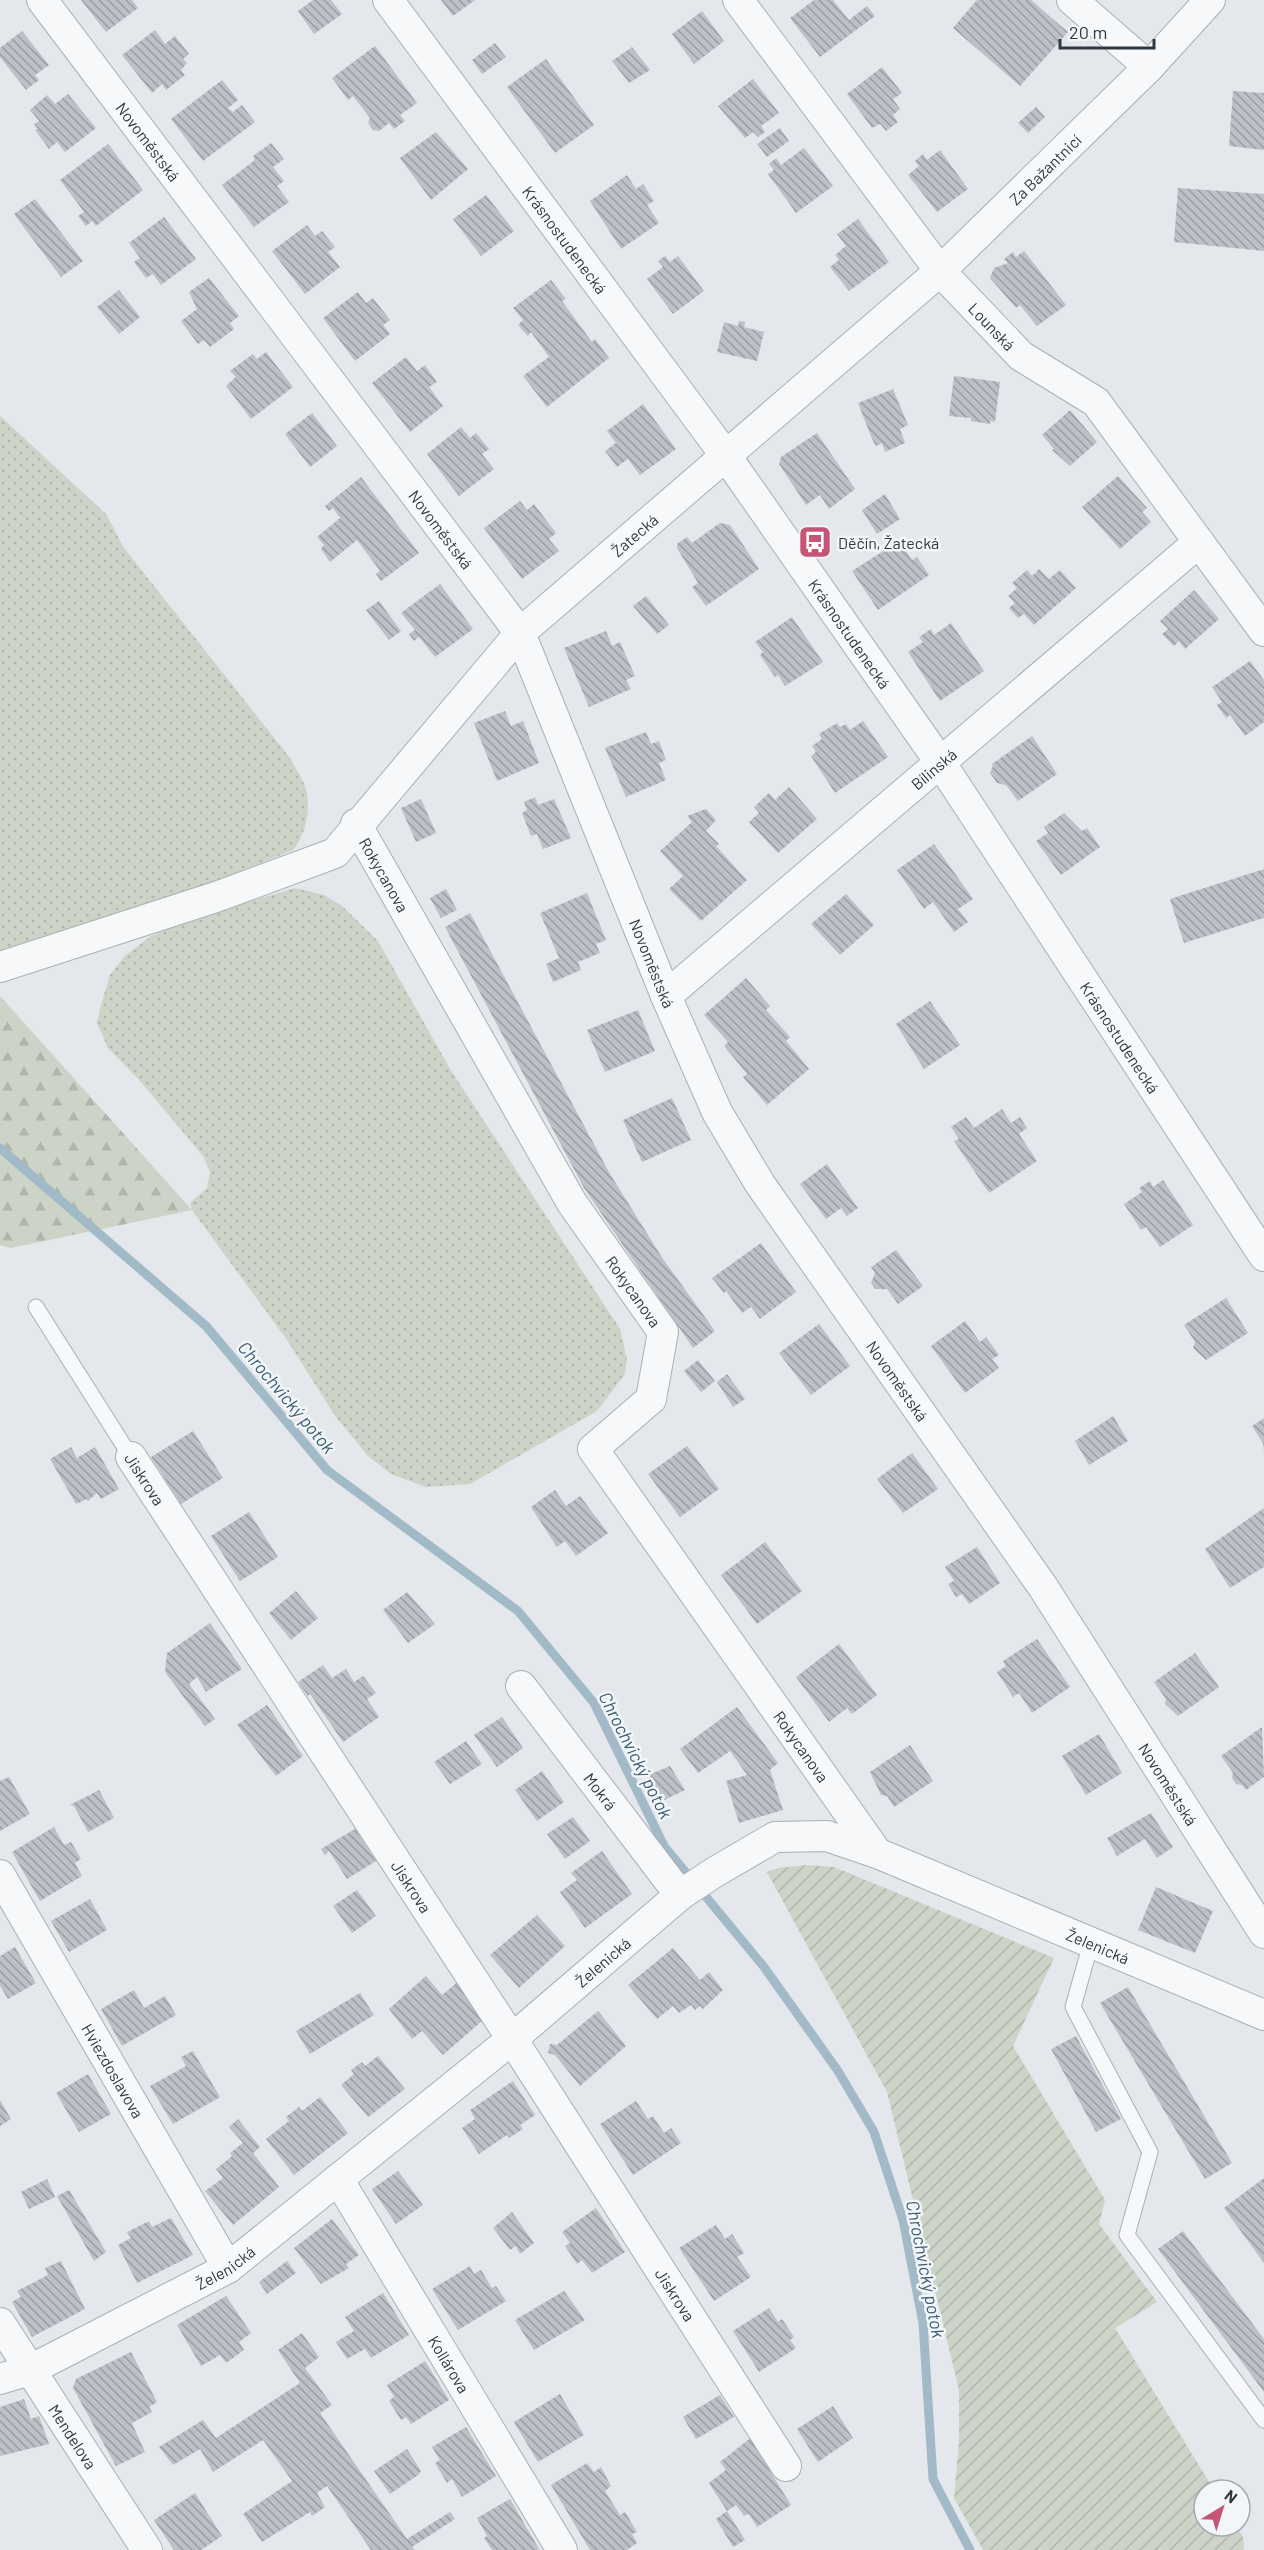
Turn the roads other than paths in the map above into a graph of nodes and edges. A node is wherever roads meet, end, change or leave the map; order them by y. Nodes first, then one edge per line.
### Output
1 (42, 0) edge
2 (388, 0) edge
3 (738, 0) edge
4 (1072, 0) edge
5 (1210, 0) edge
6 (1149, 67) junction
7 (940, 271) junction
8 (726, 456) junction
9 (1199, 542) junction
10 (1264, 631) edge
11 (520, 633) junction
12 (940, 762) junction
13 (356, 824) junction
14 (0, 967) edge
15 (666, 996) junction
16 (1264, 1256) edge
17 (36, 1307) dead end
18 (131, 1457) joint
19 (521, 1686) dead end
20 (877, 1853) junction
21 (0, 1875) edge
22 (684, 1893) junction
23 (1264, 1933) edge
24 (1091, 1943) junction
25 (1264, 2015) edge
26 (512, 2039) junction
27 (338, 2179) junction
28 (228, 2268) junction
29 (0, 2324) edge
30 (30, 2370) junction
31 (0, 2379) edge
32 (1264, 2420) edge
33 (786, 2466) dead end
34 (147, 2550) edge
35 (562, 2550) edge

1 - 11 street, Novoměstská
2 - 8 street, Krásnostudenecká
3 - 7 street, Lounská
4 - 6 street
5 - 6 street, Za Bažantnicí
6 - 7 street, Za Bažantnicí
7 - 8 street, Žatecká
7 - 9 street, Lounská
8 - 11 street, Žatecká
8 - 12 street, Krásnostudenecká
9 - 10 street, Lounská
9 - 12 street, Bílinská
11 - 13 street, Žatecká
11 - 15 street, Novoměstská
12 - 15 street, Bílinská
12 - 16 street, Krásnostudenecká
13 - 14 street, Žatecká
13 - 20 street, Rokycanova
15 - 23 street, Novoměstská
17 - 18 lane, Jiskrova
18 - 26 street, Jiskrova
19 - 22 street, Mokrá
20 - 22 street, Želenická
20 - 24 street, Želenická
21 - 28 street, Hviezdoslavova
22 - 26 street, Želenická
24 - 25 street, Želenická
24 - 32 lane
26 - 27 street, Želenická
26 - 33 street, Jiskrova
27 - 28 street, Želenická
27 - 35 street, Kollárova
28 - 30 street, Želenická
29 - 30 street, Mendelova
30 - 31 street, Želenická
30 - 34 street, Mendelova

